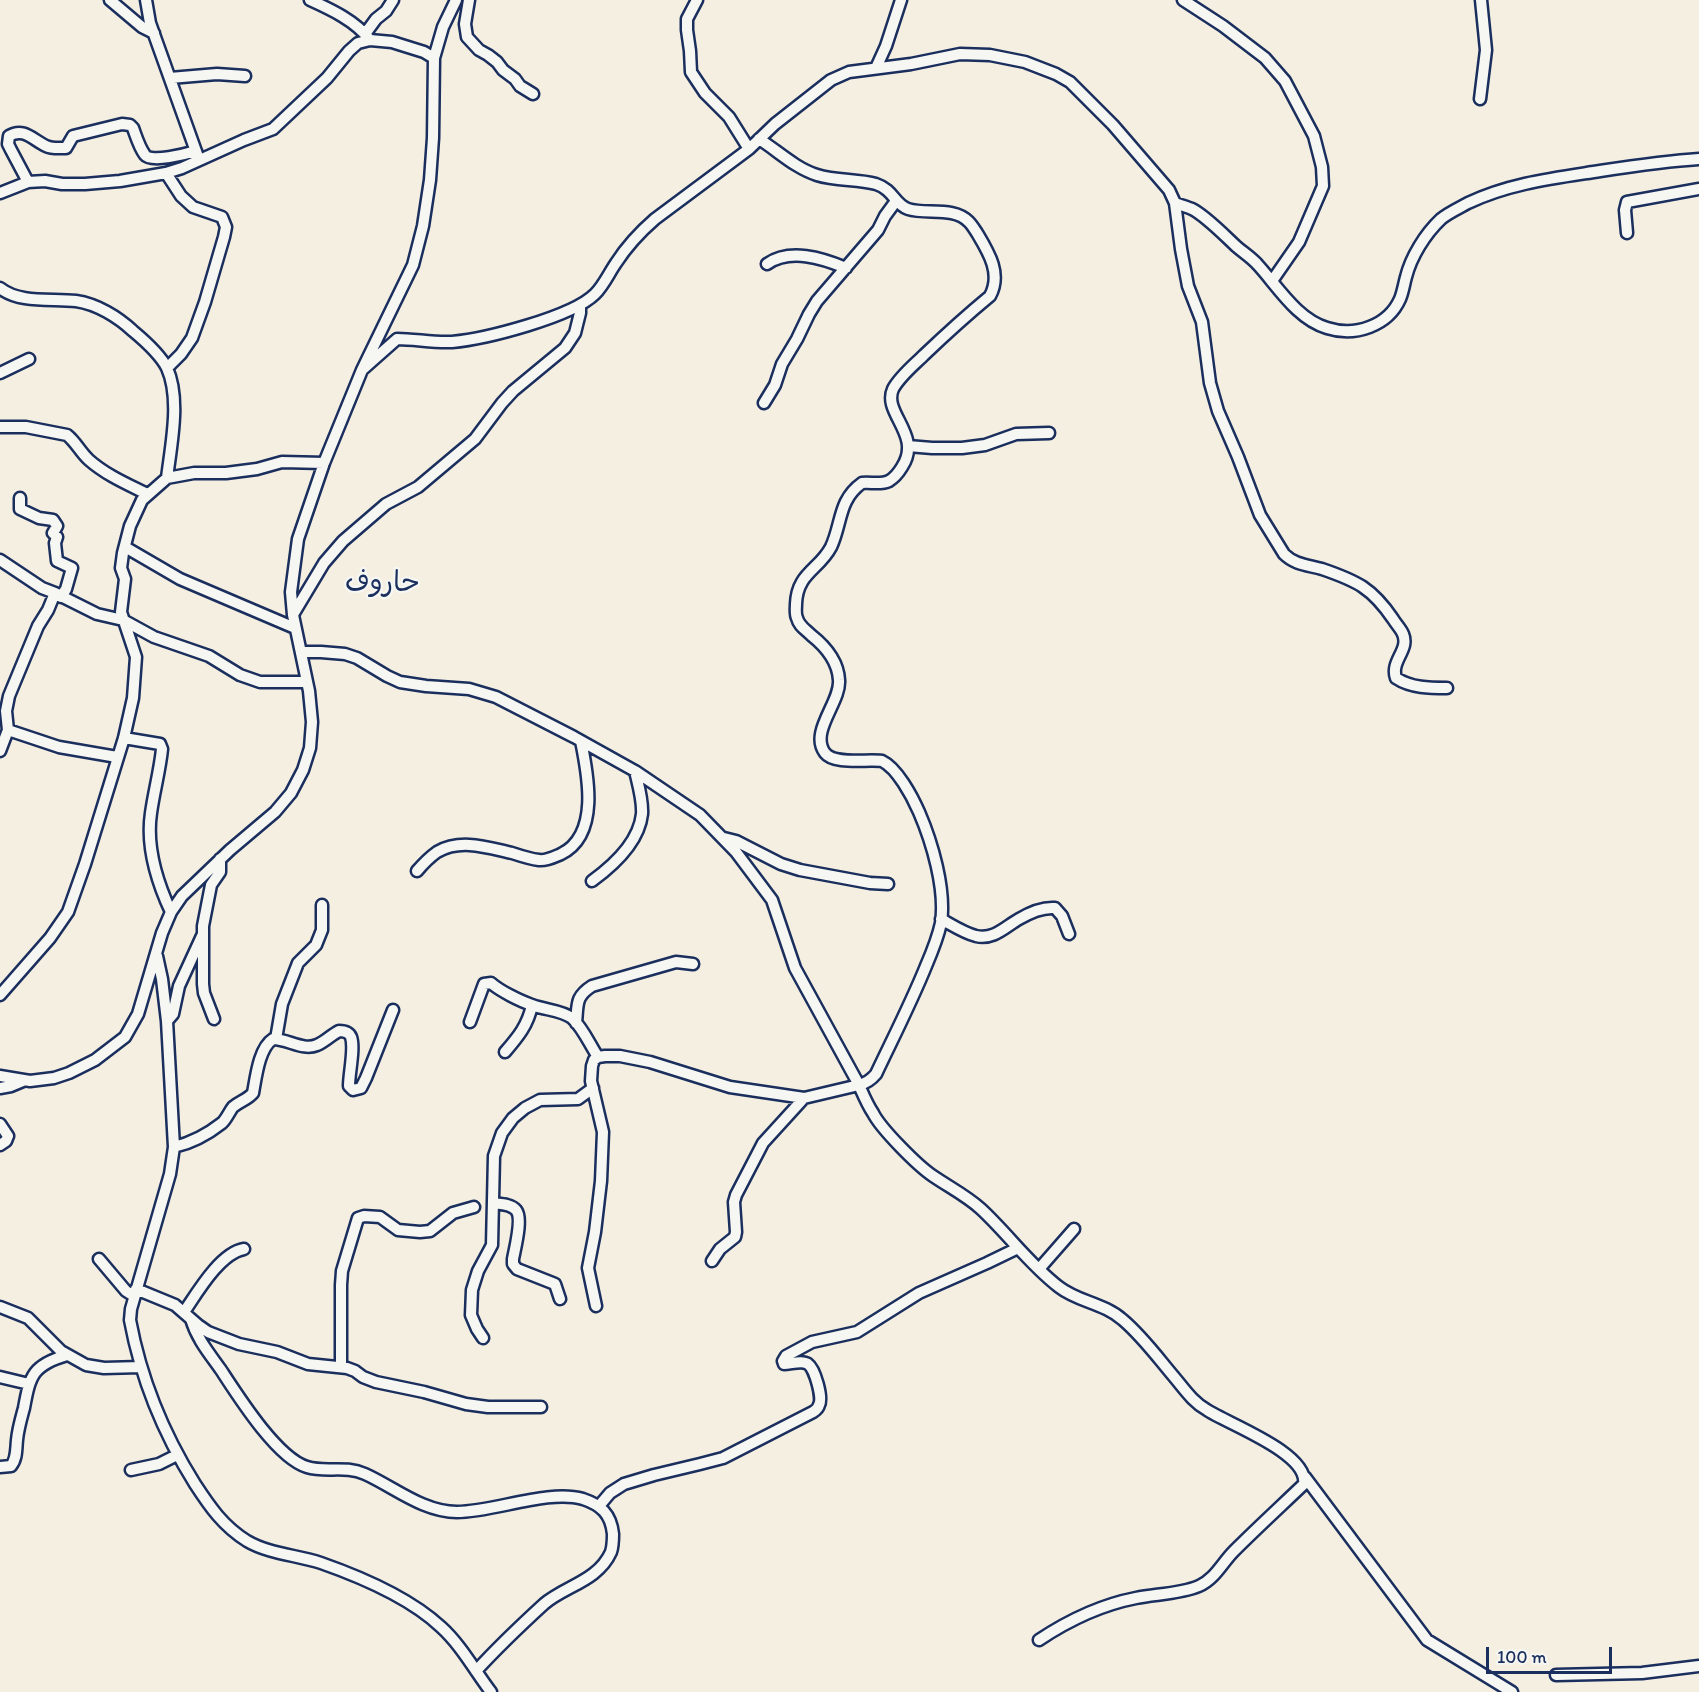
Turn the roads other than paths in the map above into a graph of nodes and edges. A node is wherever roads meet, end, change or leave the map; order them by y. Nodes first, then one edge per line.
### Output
1 (110, 0) edge
2 (146, 0) edge
3 (310, 0) edge
4 (393, 0) edge
5 (456, 0) edge
6 (469, 0) edge
7 (698, 0) edge
8 (901, 0) edge
9 (1183, 0) edge
10 (1481, 0) edge
11 (154, 33) junction
12 (367, 37) junction
13 (434, 58) junction
14 (876, 68) junction
15 (245, 76) dead end
16 (170, 78) junction
17 (533, 93) dead end
18 (1480, 99) dead end
19 (759, 139) junction
20 (749, 149) junction
21 (197, 156) junction
22 (1699, 159) edge
23 (166, 173) junction
24 (28, 182) junction
25 (1699, 189) edge
26 (0, 192) edge
27 (896, 201) junction
28 (1175, 203) junction
29 (1627, 233) dead end
30 (767, 264) dead end
31 (846, 268) junction
32 (1272, 281) junction
33 (0, 288) edge
34 (580, 305) junction
35 (29, 359) dead end
36 (167, 368) junction
37 (362, 370) junction
38 (0, 374) edge
39 (764, 403) dead end
40 (0, 428) edge
41 (1049, 433) dead end
42 (908, 446) junction
43 (324, 463) junction
44 (167, 478) junction
45 (147, 494) junction
46 (20, 498) dead end
47 (125, 547) junction
48 (0, 560) edge
49 (58, 595) junction
50 (293, 615) junction
51 (123, 620) junction
52 (296, 628) junction
53 (300, 652) junction
54 (307, 682) junction
55 (1447, 688) dead end
56 (3, 709) edge
57 (8, 730) junction
58 (124, 738) junction
59 (581, 741) junction
60 (0, 751) edge
61 (117, 757) junction
62 (635, 771) junction
63 (723, 838) junction
64 (220, 859) junction
65 (417, 871) dead end
66 (592, 881) dead end
67 (888, 884) dead end
68 (322, 905) dead end
69 (171, 912) junction
70 (941, 920) junction
71 (203, 934) junction
72 (1069, 934) dead end
73 (156, 955) junction
74 (693, 963) dead end
75 (0, 995) edge
76 (532, 1005) junction
77 (393, 1010) dead end
78 (214, 1018) dead end
79 (167, 1021) junction
80 (470, 1022) dead end
81 (576, 1023) junction
82 (276, 1039) junction
83 (505, 1052) dead end
84 (598, 1057) junction
85 (0, 1076) edge
86 (24, 1081) junction
87 (859, 1085) junction
88 (0, 1088) edge
89 (593, 1088) junction
90 (804, 1098) junction
91 (0, 1124) edge
92 (0, 1145) edge
93 (174, 1147) junction
94 (493, 1203) junction
95 (474, 1207) dead end
96 (1074, 1229) dead end
97 (1018, 1248) junction
98 (244, 1249) dead end
99 (99, 1259) dead end
100 (712, 1261) dead end
101 (1039, 1269) junction
102 (135, 1292) junction
103 (560, 1299) dead end
104 (596, 1306) dead end
105 (0, 1307) edge
106 (188, 1316) junction
107 (483, 1338) dead end
108 (67, 1355) junction
109 (141, 1367) junction
110 (341, 1367) junction
111 (0, 1377) edge
112 (29, 1384) junction
113 (542, 1407) dead end
114 (177, 1455) junction
115 (0, 1467) edge
116 (131, 1470) dead end
117 (1305, 1477) junction
118 (600, 1506) junction
119 (1039, 1640) dead end
120 (1699, 1666) edge
121 (476, 1671) junction
122 (1556, 1675) dead end
123 (491, 1692) edge
124 (1512, 1692) edge

1 - 11 street
2 - 11 street
3 - 12 street
4 - 12 street
5 - 13 street
6 - 17 street
7 - 20 street
8 - 14 street
9 - 32 street
10 - 18 street
11 - 16 street
12 - 13 street
12 - 21 street
13 - 37 street
14 - 19 street
14 - 28 street
15 - 16 street
16 - 21 street
19 - 20 street
19 - 27 street
20 - 34 street
21 - 23 street
21 - 24 street
22 - 32 street
23 - 24 street
23 - 36 street
24 - 26 street
25 - 29 street
27 - 31 street
27 - 42 street
28 - 32 street
28 - 55 street
30 - 31 street
31 - 39 street
33 - 36 street
34 - 37 street
34 - 50 street
35 - 38 street
36 - 44 street
37 - 43 street
40 - 45 street
41 - 42 street
42 - 70 street
43 - 44 street
43 - 50 street
44 - 45 street
45 - 47 street
46 - 49 street
47 - 51 street
47 - 52 street
48 - 49 street
49 - 51 street
49 - 56 street
50 - 52 street
51 - 54 street
51 - 58 street
52 - 53 street
53 - 54 street
53 - 59 street
54 - 64 street
56 - 57 street
57 - 60 street
57 - 61 street
58 - 61 street
58 - 69 street
59 - 62 street
59 - 65 street
61 - 75 street
62 - 63 street
62 - 66 street
63 - 67 street
63 - 87 street
64 - 69 street
64 - 71 street
68 - 82 street
69 - 73 street
70 - 72 street
70 - 87 street
71 - 78 street
71 - 79 street
73 - 79 street
73 - 86 street
74 - 81 street
76 - 80 street
76 - 81 street
76 - 83 street
77 - 82 street
79 - 93 street
81 - 84 street
82 - 93 street
84 - 89 street
84 - 90 street
85 - 86 street
86 - 88 street
87 - 90 street
87 - 97 street
89 - 94 street
89 - 104 street
90 - 100 street
91 - 92 street
93 - 102 street
94 - 103 street
94 - 107 street
95 - 110 street
96 - 101 street
97 - 101 street
97 - 118 street
98 - 106 street
99 - 102 street
101 - 117 street
102 - 106 street
102 - 109 street
105 - 108 street
106 - 110 street
106 - 118 street
108 - 109 street
108 - 112 street
109 - 114 street
110 - 113 street
111 - 112 street
112 - 115 street
114 - 116 street
114 - 121 street
117 - 119 street
117 - 124 street
118 - 121 street
120 - 122 street
121 - 123 street

